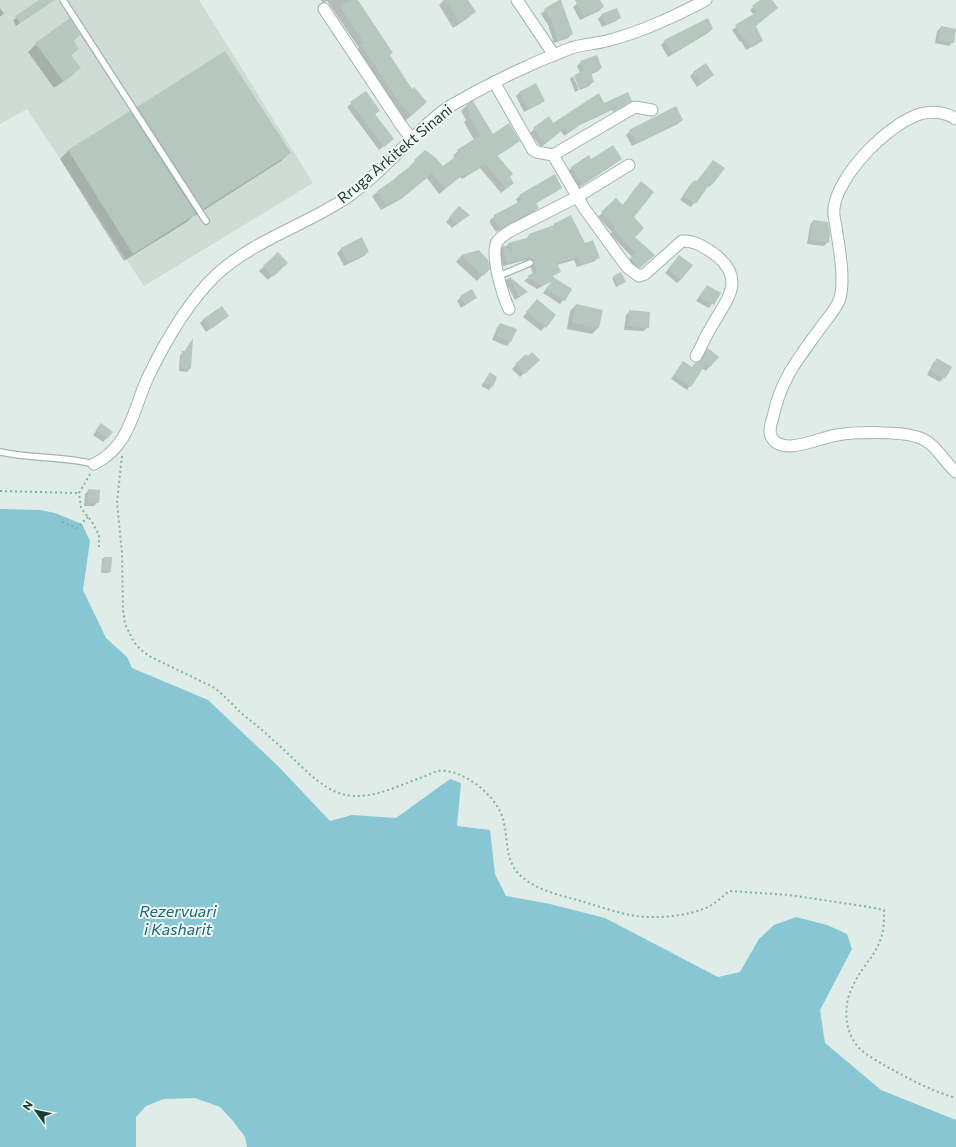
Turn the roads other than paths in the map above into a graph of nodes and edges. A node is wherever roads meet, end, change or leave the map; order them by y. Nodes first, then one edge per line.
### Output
1 (63, 0) edge
2 (517, 0) edge
3 (704, 0) edge
4 (324, 9) dead end
5 (554, 55) junction
6 (494, 82) junction
7 (652, 110) dead end
8 (956, 118) edge
9 (412, 139) junction
10 (553, 155) junction
11 (629, 165) dead end
12 (577, 197) junction
13 (206, 221) dead end
14 (530, 263) dead end
15 (499, 276) junction
16 (509, 309) dead end
17 (696, 356) dead end
18 (0, 452) edge
19 (94, 464) joint
20 (956, 472) edge

1 - 13 lane
2 - 5 street
3 - 5 street, Rruga Arkitekt Sinani
4 - 9 street
5 - 6 street, Rruga Arkitekt Sinani
6 - 9 street, Rruga Arkitekt Sinani
6 - 10 street
7 - 10 street
8 - 20 street
9 - 19 street, Rruga Arkitekt Sinani
10 - 12 street
11 - 12 street
12 - 15 street
12 - 17 street
14 - 15 lane
15 - 16 street
18 - 19 lane

